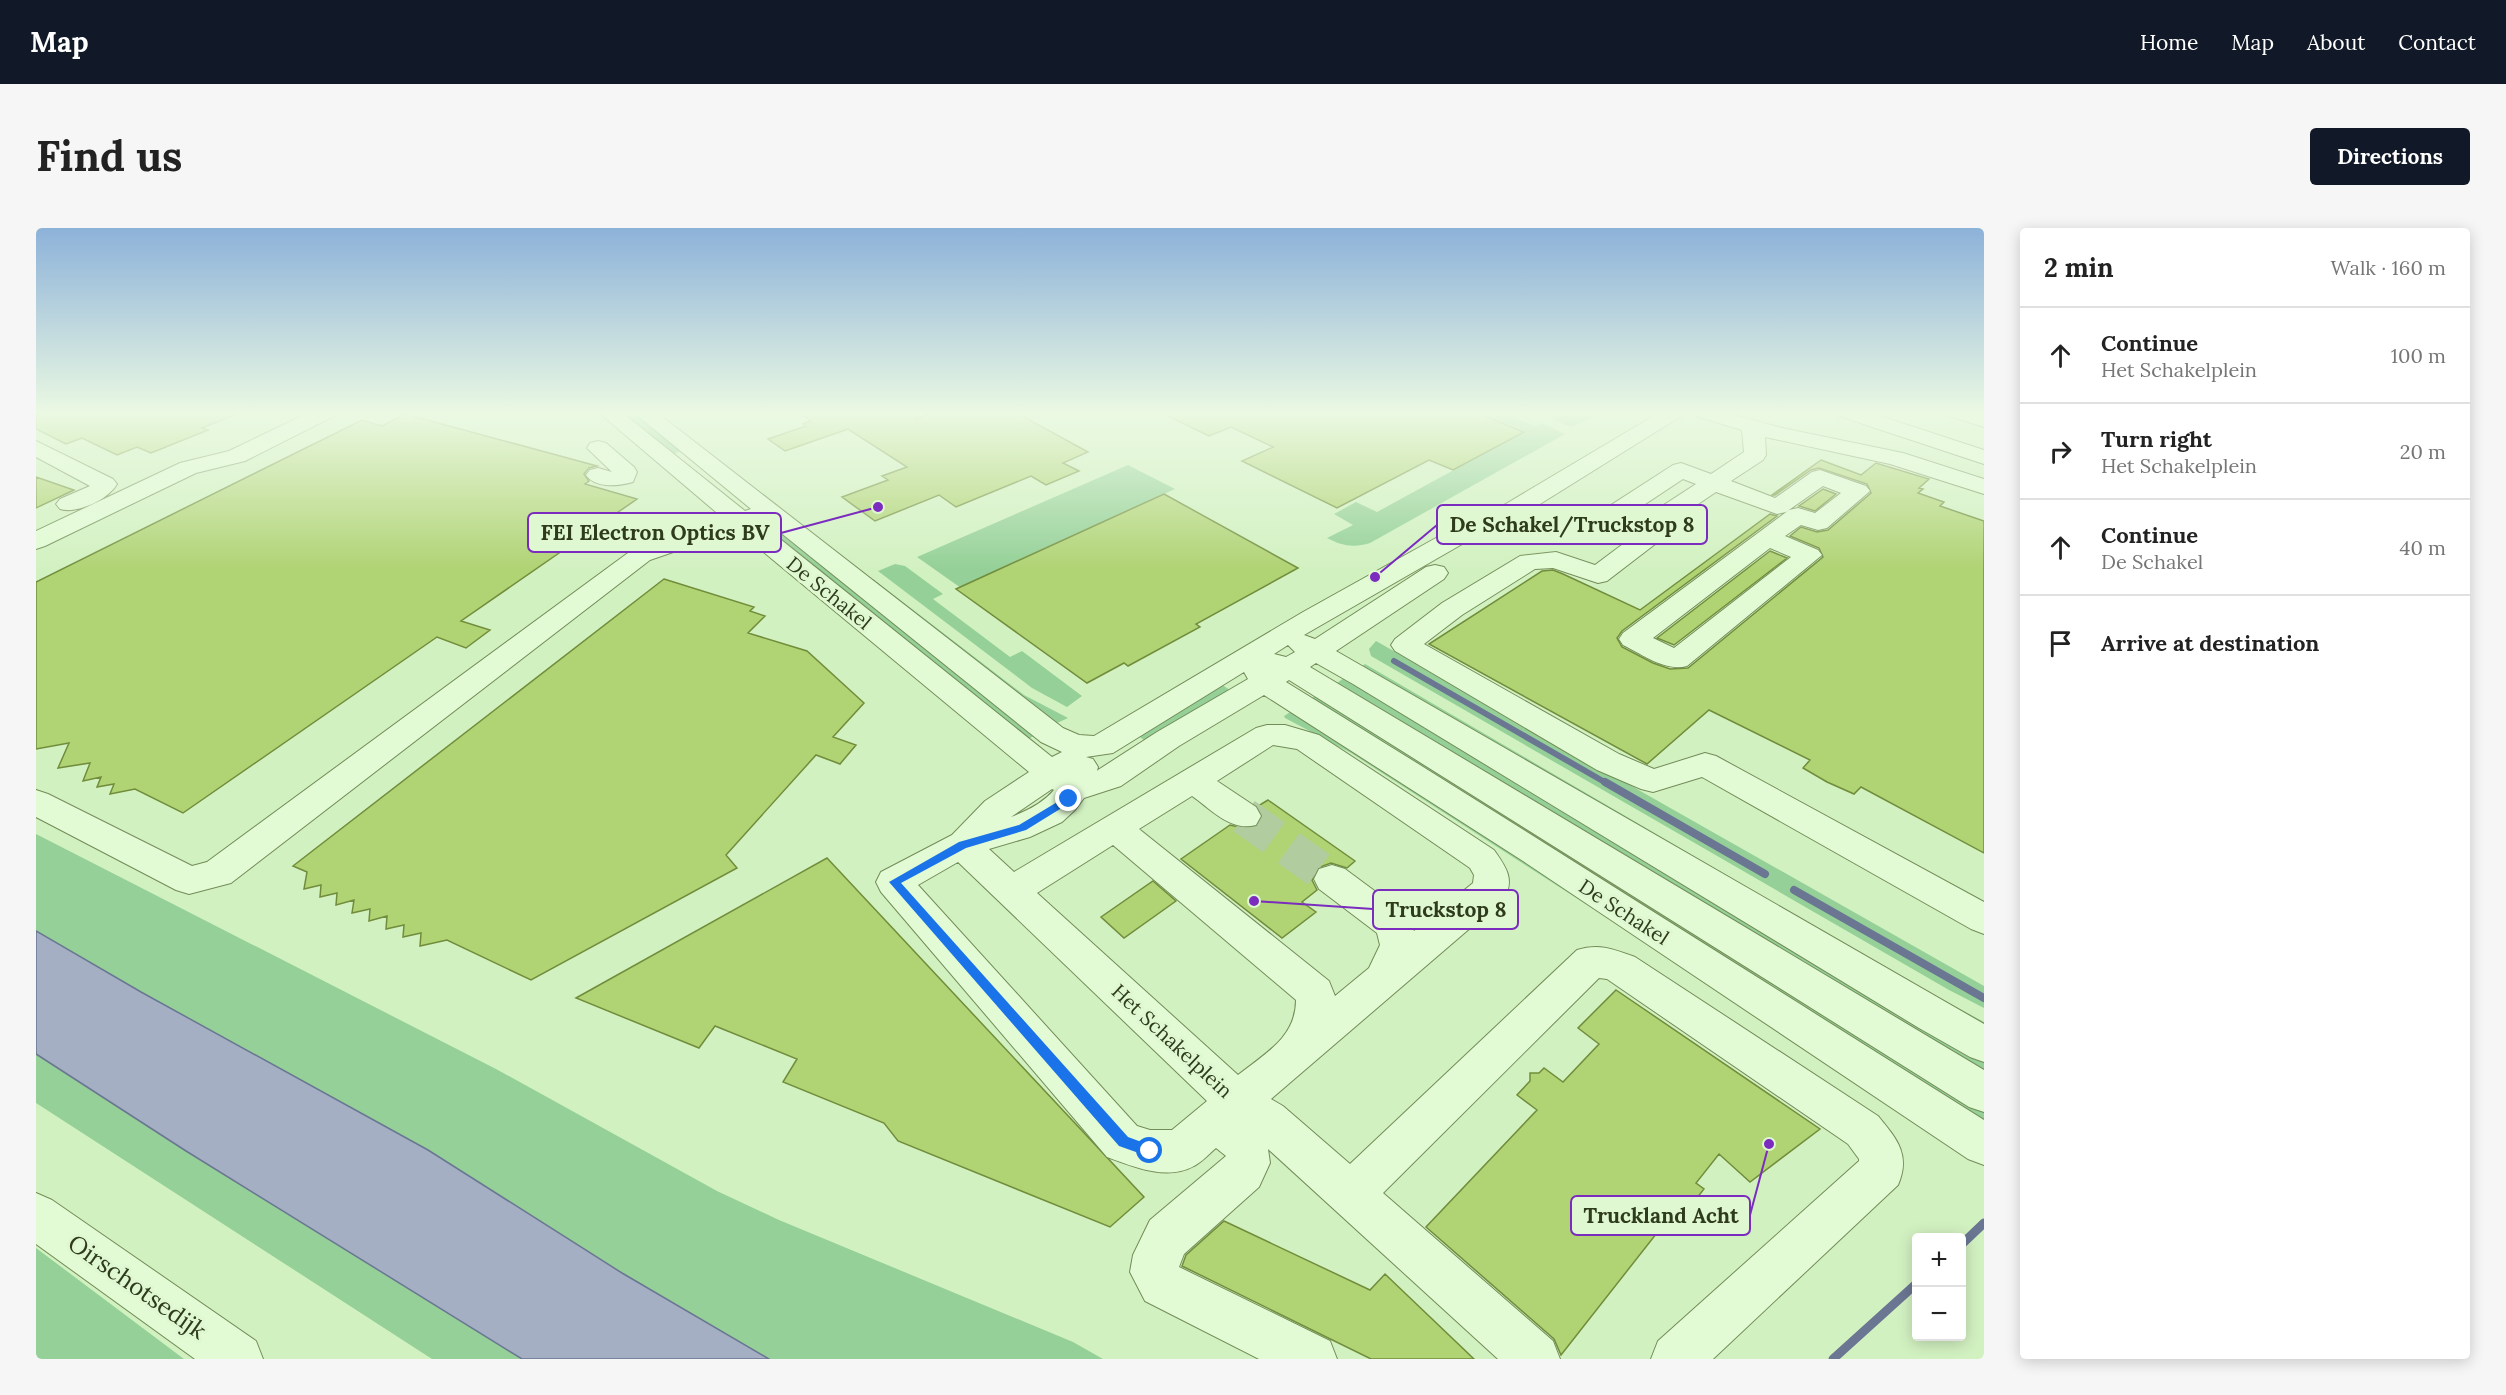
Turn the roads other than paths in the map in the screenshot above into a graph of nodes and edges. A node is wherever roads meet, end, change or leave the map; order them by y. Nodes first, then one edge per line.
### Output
1 (66, 464) edge
2 (193, 464) edge
3 (205, 464) edge
4 (616, 464) edge
5 (671, 464) edge
6 (710, 464) edge
7 (1590, 464) edge
8 (1742, 464) edge
9 (1913, 464) edge
10 (1936, 464) edge
11 (188, 468) junction
12 (598, 475) dead end
13 (1984, 480) edge
14 (1984, 487) edge
15 (1513, 510) junction
16 (770, 511) junction
17 (36, 519) edge
18 (740, 521) junction
19 (1767, 538) junction
20 (36, 541) edge
21 (1280, 658) junction
22 (1088, 748) junction
23 (1065, 780) junction
24 (1193, 780) junction
25 (36, 802) edge
26 (1244, 816) tunnel mouth
27 (1115, 828) junction
28 (962, 845) junction
29 (1332, 879) tunnel mouth
30 (1012, 891) junction
31 (1984, 919) edge
32 (1383, 980) junction
33 (1984, 1044) edge
34 (1299, 1050) junction
35 (1984, 1093) edge
36 (1226, 1111) junction
37 (1984, 1144) edge
38 (1351, 1194) junction
39 (36, 1216) edge
40 (238, 1359) edge
41 (1312, 1359) edge
42 (1535, 1359) edge
43 (1676, 1359) edge

1 - 17 street
2 - 11 street
3 - 11 street
4 - 12 street
5 - 18 street, De Schakel
6 - 16 street, De Schakel
7 - 15 street
8 - 31 street
9 - 14 street
10 - 13 street
11 - 20 street
15 - 19 street
15 - 21 street
15 - 21 street
16 - 18 street
16 - 22 street, De Schakel
18 - 23 street, De Schakel
18 - 25 street
19 - 19 street
21 - 22 street
21 - 23 street
21 - 33 street
21 - 35 street, De Schakel
21 - 37 street, De Schakel
22 - 23 street
23 - 28 street
24 - 26 street
24 - 27 street
24 - 32 street
27 - 30 street
27 - 34 street
28 - 30 street, Het Schakelplein
28 - 36 street, Het Schakelplein
29 - 32 street
30 - 36 street, Het Schakelplein
32 - 34 street
34 - 36 street
36 - 38 street
36 - 41 street
38 - 42 street
38 - 43 street
39 - 40 street, Oirschotsedijk

